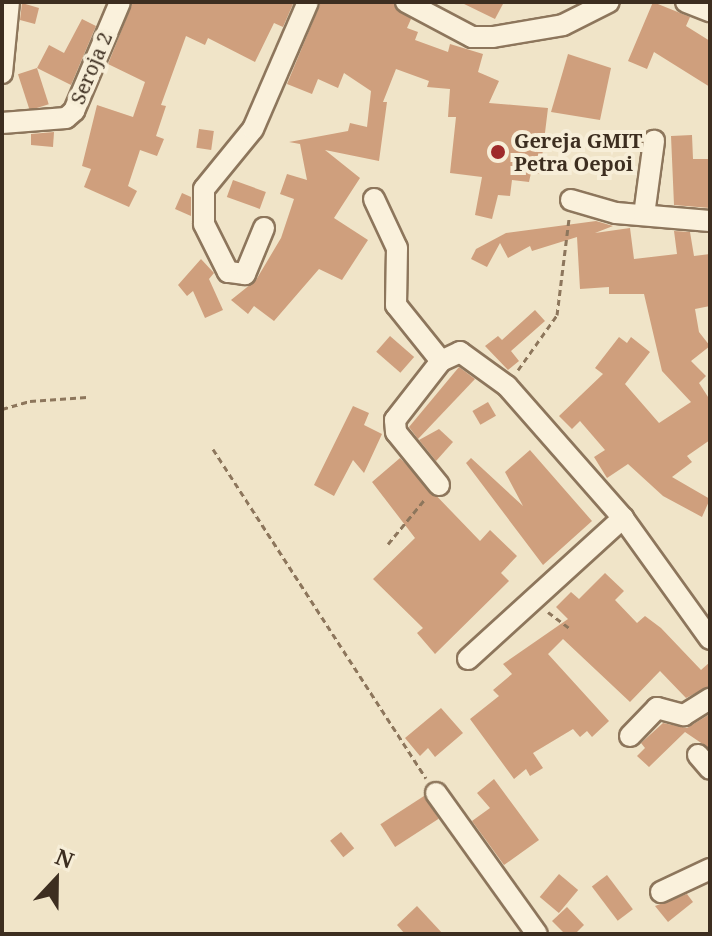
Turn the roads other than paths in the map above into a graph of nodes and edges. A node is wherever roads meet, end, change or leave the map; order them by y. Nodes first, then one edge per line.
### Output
1 (9, 2) edge
2 (120, 2) edge
3 (308, 2) edge
4 (406, 2) edge
5 (609, 2) edge
6 (686, 2) edge
7 (710, 11) edge
8 (2, 73) edge
9 (2, 123) edge
10 (654, 141) dead end
11 (374, 199) dead end
12 (571, 200) road end
13 (644, 215) junction
14 (710, 221) edge
15 (264, 228) dead end
16 (441, 361) junction
17 (439, 485) road end
18 (623, 518) junction
19 (710, 639) edge
20 (468, 659) dead end
21 (710, 699) edge
22 (630, 736) dead end
23 (436, 793) road end
24 (710, 869) edge
25 (661, 892) dead end
26 (537, 934) edge

1 - 8 street
2 - 9 street, Seroja 2
3 - 15 street
4 - 5 street
6 - 7 street
10 - 13 street
11 - 16 street
12 - 13 street
13 - 14 street
16 - 17 street
16 - 18 street
18 - 19 street
18 - 20 street
21 - 22 street
23 - 26 street
24 - 25 street

